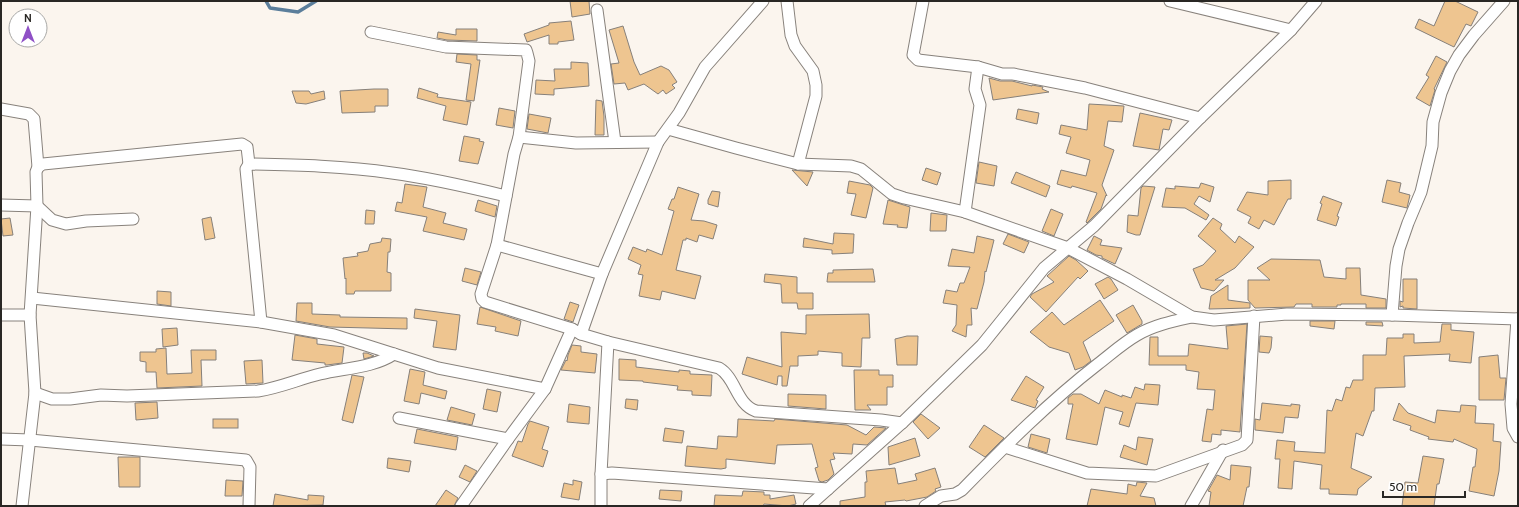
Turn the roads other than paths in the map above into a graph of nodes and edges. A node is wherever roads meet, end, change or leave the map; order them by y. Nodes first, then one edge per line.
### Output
1 (763, 1) edge
2 (787, 1) edge
3 (923, 1) edge
4 (1170, 1) edge
5 (1316, 1) edge
6 (1504, 1) edge
7 (597, 10) dead end
8 (1291, 30) junction
9 (371, 32) dead end
10 (978, 67) junction
11 (1, 109) edge
12 (1200, 118) junction
13 (668, 129) junction
14 (519, 137) junction
15 (615, 142) junction
16 (658, 142) junction
17 (248, 164) junction
18 (798, 164) junction
19 (38, 166) junction
20 (506, 196) junction
21 (1, 205) edge
22 (37, 206) junction
23 (965, 212) junction
24 (133, 219) dead end
25 (497, 245) junction
26 (1068, 248) junction
27 (602, 274) junction
28 (32, 298) junction
29 (1, 315) edge
30 (30, 315) junction
31 (1392, 315) junction
32 (1254, 316) junction
33 (1192, 317) junction
34 (1517, 319) edge
35 (261, 322) junction
36 (576, 332) junction
37 (608, 342) junction
38 (394, 354) junction
39 (1515, 383) edge
40 (544, 389) junction
41 (35, 393) junction
42 (399, 418) dead end
43 (902, 423) junction
44 (1518, 437) edge
45 (1, 439) edge
46 (508, 439) junction
47 (30, 440) junction
48 (1005, 447) junction
49 (1223, 450) junction
50 (601, 474) junction
51 (828, 489) junction
52 (22, 506) edge
53 (249, 506) edge
54 (462, 506) edge
55 (601, 506) edge
56 (809, 506) edge
57 (925, 506) edge
58 (1191, 506) edge

1 - 13 street
2 - 18 street
3 - 10 street
4 - 8 street
5 - 8 street
6 - 31 street
7 - 15 street
8 - 12 street
9 - 14 street
10 - 12 street
10 - 23 street
11 - 19 street
12 - 26 street
13 - 16 street
13 - 18 street
14 - 15 street
14 - 20 street
15 - 16 street
16 - 27 street
17 - 19 street
17 - 20 street
17 - 35 street
18 - 23 street
19 - 22 street
20 - 25 street
21 - 22 street
22 - 24 street
22 - 28 street
23 - 26 street
25 - 27 street
25 - 36 street
26 - 33 street
26 - 43 street
27 - 36 street
28 - 30 street
28 - 35 street
29 - 30 street
30 - 41 street
31 - 32 street
31 - 34 street
32 - 33 street
32 - 49 street
33 - 48 street
34 - 39 street
35 - 38 street
36 - 37 street
36 - 40 street
37 - 43 street
37 - 50 street
38 - 40 street
38 - 41 street
39 - 44 street
40 - 46 street
41 - 47 street
42 - 46 street
43 - 51 street
45 - 47 street
46 - 54 street
47 - 52 street
47 - 53 street
48 - 49 street
48 - 57 street
49 - 58 street
50 - 51 street
50 - 55 street
51 - 56 street

